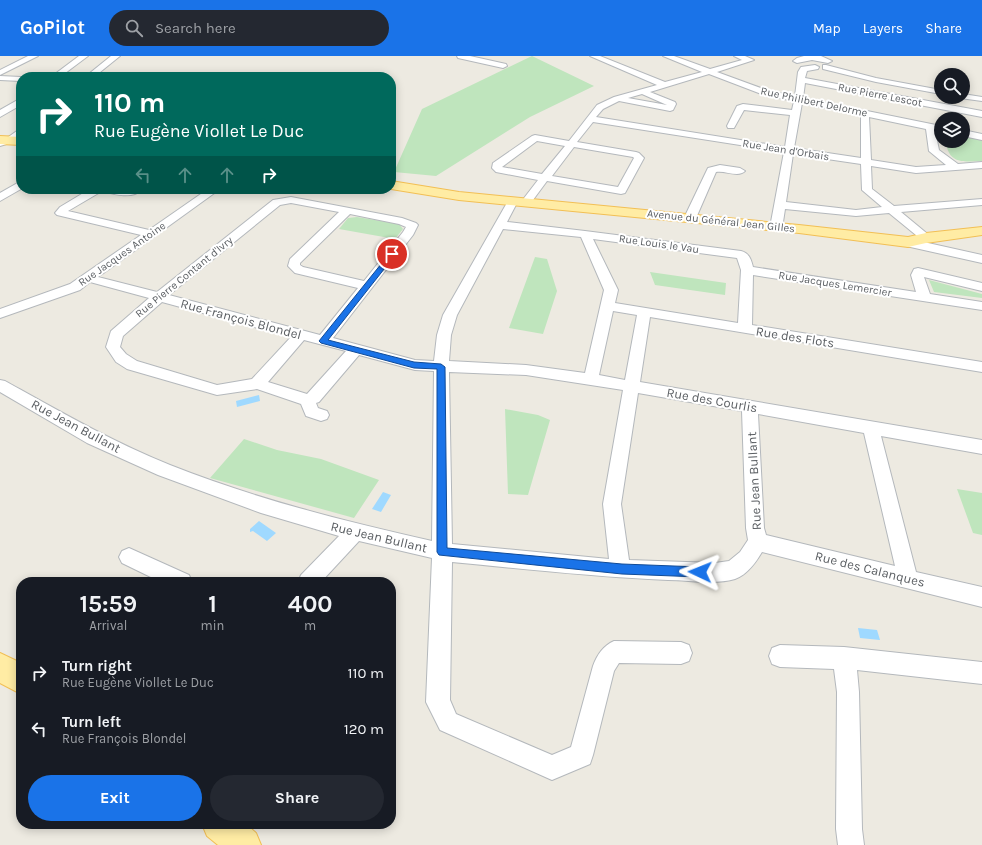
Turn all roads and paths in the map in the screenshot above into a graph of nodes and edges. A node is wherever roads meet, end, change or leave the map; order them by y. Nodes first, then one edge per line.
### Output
1 (34, 56) edge
2 (84, 56) edge
3 (116, 56) edge
4 (461, 56) edge
5 (493, 56) edge
6 (594, 56) edge
7 (667, 56) edge
8 (738, 56) edge
9 (801, 57) edge
10 (483, 61) junction
11 (828, 62) edge
12 (503, 66) dead end
13 (815, 68) junction
14 (62, 72) edge
15 (95, 72) edge
16 (710, 72) junction
17 (0, 73) edge
18 (0, 78) edge
19 (16, 79) edge
20 (801, 80) junction
21 (665, 85) junction
22 (934, 91) edge
23 (644, 92) junction
24 (970, 97) edge
25 (617, 99) junction
26 (982, 99) edge
27 (799, 100) junction
28 (6, 102) dead end
29 (16, 102) edge
30 (16, 104) edge
31 (795, 113) junction
32 (865, 113) junction
33 (0, 114) edge
34 (982, 114) edge
35 (590, 119) junction
36 (731, 126) dead end
37 (930, 126) junction
38 (934, 127) edge
39 (970, 134) edge
40 (982, 137) edge
41 (571, 144) junction
42 (789, 150) junction
43 (866, 162) junction
44 (982, 165) edge
45 (956, 167) junction
46 (740, 171) dead end
47 (546, 178) junction
48 (396, 186) edge
49 (16, 187) edge
50 (396, 190) edge
51 (90, 194) edge
52 (208, 194) edge
53 (459, 196) junction
54 (0, 198) edge
55 (520, 202) junction
56 (982, 202) edge
57 (780, 205) junction
58 (347, 211) junction
59 (891, 211) junction
60 (690, 218) junction
61 (501, 225) junction
62 (774, 227) junction
63 (982, 231) edge
64 (152, 234) junction
65 (585, 234) junction
66 (926, 238) junction
67 (908, 242) junction
68 (982, 259) edge
69 (747, 270) junction
70 (89, 278) junction
71 (367, 286) junction
72 (982, 287) edge
73 (159, 297) junction
74 (924, 297) junction
75 (608, 306) junction
76 (982, 306) edge
77 (644, 311) junction
78 (0, 314) edge
79 (745, 329) junction
80 (300, 336) junction
81 (323, 341) junction
82 (355, 350) junction
83 (441, 367) junction
84 (982, 367) edge
85 (591, 379) junction
86 (257, 384) junction
87 (0, 385) edge
88 (632, 386) junction
89 (307, 400) junction
90 (750, 406) junction
91 (320, 416) dead end
92 (871, 428) junction
93 (982, 447) edge
94 (356, 531) junction
95 (758, 542) junction
96 (442, 552) junction
97 (129, 557) dead end
98 (622, 569) junction
99 (171, 577) edge
100 (313, 577) edge
101 (908, 578) junction
102 (982, 597) edge
103 (681, 653) dead end
104 (780, 656) dead end
105 (844, 658) junction
106 (0, 667) edge
107 (982, 673) edge
108 (16, 676) edge
109 (225, 829) edge
110 (244, 845) edge
111 (851, 845) edge

1 - 17 street
2 - 14 street
3 - 15 street
4 - 10 street
5 - 10 street
6 - 21 street
7 - 16 street, Rue Philibert Delorme
8 - 16 street
9 - 11 street
9 - 13 street
10 - 12 street
11 - 13 street
11 - 22 street
13 - 20 street
16 - 21 street
16 - 27 street, Rue Philibert Delorme
18 - 19 street
20 - 27 street
20 - 34 street, Rue Pierre Lescot
21 - 23 street
23 - 25 street
23 - 25 street
24 - 26 street
25 - 35 street
27 - 31 street
27 - 32 street, Rue Philibert Delorme
28 - 29 street
30 - 33 street
31 - 36 street
31 - 42 street
32 - 37 street, Rue Philibert Delorme
32 - 43 street
35 - 41 street
35 - 42 street, Rue Jean d'Orbais
37 - 38 street, Rue Philibert Delorme
37 - 45 street
39 - 40 street
41 - 47 street
41 - 47 street
41 - 47 street
42 - 43 street, Rue Jean d'Orbais
42 - 57 street
43 - 45 street, Rue Jean d'Orbais
43 - 59 street
44 - 45 street, Rue Jean d'Orbais
46 - 60 street
47 - 55 street
48 - 53 main road, Avenue du Général Jean Gilles
49 - 54 street
50 - 53 main road, Avenue du Général Jean Gilles
51 - 64 street
52 - 64 street, Rue Jacques Antoine
53 - 55 main road, Avenue du Général Jean Gilles
55 - 60 main road, Avenue du Général Jean Gilles
55 - 61 street
56 - 59 street
57 - 59 street
57 - 62 street
58 - 71 street, Rue Pierre Contant d'Ivry
58 - 71 street
58 - 73 street, Rue Pierre Contant d'Ivry
59 - 66 street
60 - 62 main road, Avenue du Général Jean Gilles
61 - 65 street, Rue Louis le Vau
61 - 83 street
62 - 67 main road, Avenue du Général Jean Gilles
63 - 66 main road, Avenue du Général Jean Gilles
64 - 70 street, Rue Jacques Antoine
65 - 69 street, Rue Louis le Vau
65 - 75 street
66 - 67 main road, Avenue du Général Jean Gilles
67 - 68 street
69 - 74 street, Rue Jacques Lemercier
69 - 79 street
70 - 73 street, Rue François Blondel
70 - 78 street, Rue Jacques Antoine
71 - 81 street
72 - 74 street
73 - 80 street, Rue François Blondel
73 - 86 street, Rue Pierre Contant d'Ivry
74 - 76 street, Rue Jacques Lemercier
75 - 77 street, Rue des Flots
75 - 85 street
77 - 79 street, Rue des Flots
77 - 88 street
79 - 84 street, Rue des Flots
80 - 81 street, Rue François Blondel
80 - 86 street
81 - 82 street, Rue François Blondel
82 - 83 street, Rue François Blondel
82 - 89 street
83 - 85 street, Rue des Courlis
83 - 96 street
85 - 88 street, Rue des Courlis
86 - 89 street
87 - 94 street, Rue Jean Bullant
88 - 90 street, Rue des Courlis
88 - 98 street
89 - 91 street
90 - 92 street, Rue des Courlis
90 - 95 street, Rue Jean Bullant
92 - 93 street, Rue des Courlis
92 - 101 street
94 - 96 street, Rue Jean Bullant
94 - 100 street
95 - 98 street, Rue Jean Bullant
95 - 101 street, Rue des Calanques
96 - 98 street, Rue Jean Bullant
96 - 103 street
97 - 99 street
101 - 102 street, Rue des Calanques
104 - 105 street
105 - 107 street
105 - 111 street
106 - 108 main road
109 - 110 main road

